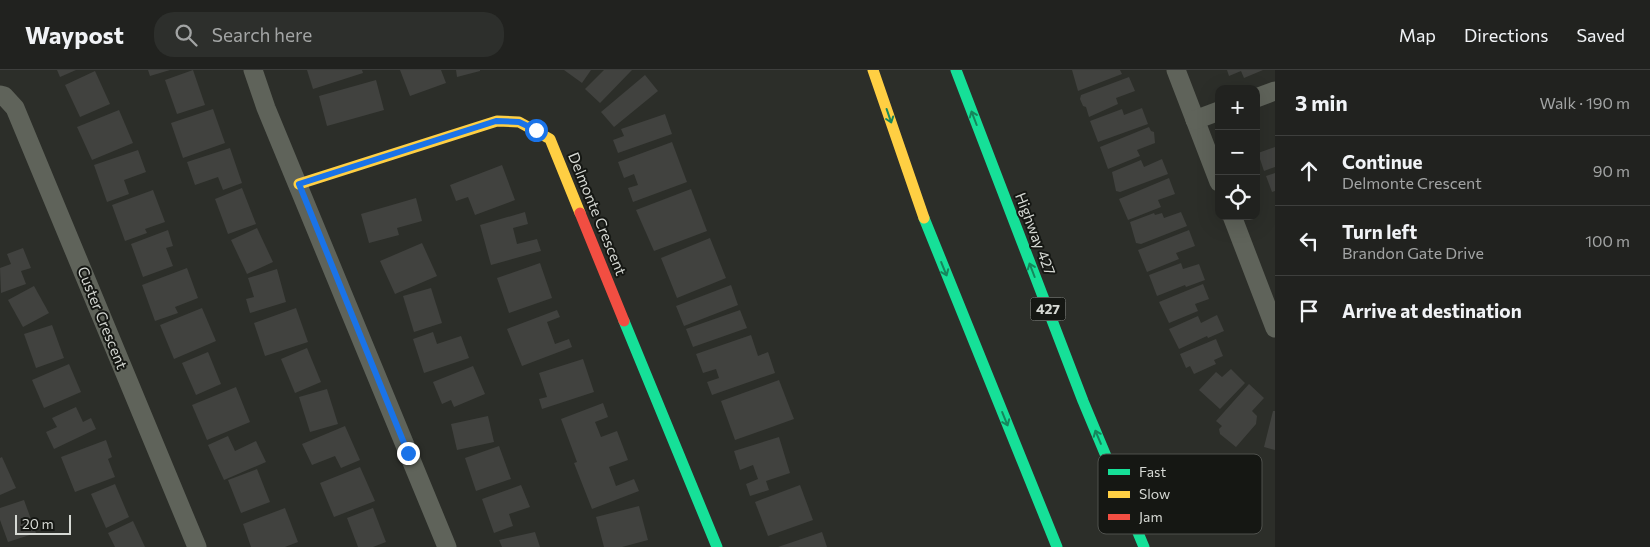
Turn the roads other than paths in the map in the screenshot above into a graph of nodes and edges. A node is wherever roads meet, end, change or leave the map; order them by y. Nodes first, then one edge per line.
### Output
1 (252, 70) edge
2 (873, 70) edge
3 (956, 70) edge
4 (1176, 70) edge
5 (1275, 91) edge
6 (0, 95) edge
7 (1260, 97) edge
8 (1215, 112) edge
9 (1195, 120) junction
10 (1216, 175) edge
11 (299, 184) junction
12 (1234, 220) edge
13 (1275, 328) edge
14 (1105, 454) edge
15 (1139, 534) edge
16 (197, 547) edge
17 (447, 547) edge
18 (717, 547) edge
19 (1057, 547) edge
20 (1144, 547) edge

1 - 11 street
2 -> 19 main road
14 -> 3 main road, Highway 427 / 427
4 - 9 street
5 - 7 street
6 - 16 street, Custer Crescent
8 - 9 street
9 - 10 street
11 - 17 street
11 - 18 main road, Delmonte Crescent
12 - 13 street
20 -> 15 main road, Highway 427 / 427

